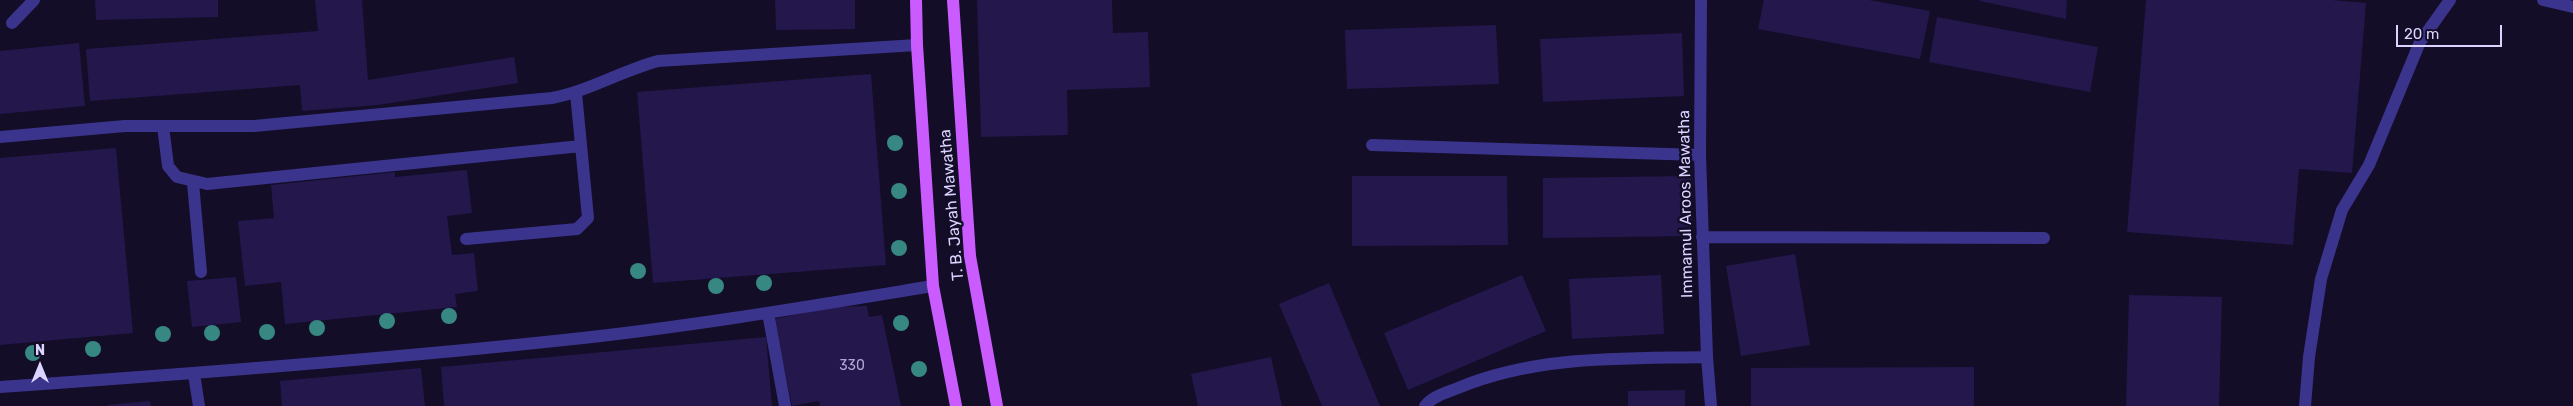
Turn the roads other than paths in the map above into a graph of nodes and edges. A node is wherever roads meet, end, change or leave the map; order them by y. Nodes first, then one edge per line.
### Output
1 (34, 0) edge
2 (916, 0) edge
3 (953, 0) edge
4 (1701, 0) edge
5 (2450, 0) edge
6 (2543, 0) edge
7 (2573, 7) edge
8 (12, 23) dead end
9 (917, 45) junction
10 (576, 93) junction
11 (163, 126) junction
12 (0, 137) edge
13 (1372, 145) dead end
14 (581, 146) junction
15 (1700, 155) junction
16 (193, 183) junction
17 (1702, 237) junction
18 (2044, 238) dead end
19 (466, 239) dead end
20 (201, 272) dead end
21 (933, 286) junction
22 (768, 313) junction
23 (1706, 357) junction
24 (194, 374) junction
25 (0, 387) edge
26 (199, 406) edge
27 (785, 406) edge
28 (956, 406) edge
29 (997, 406) edge
30 (1425, 406) edge
31 (1711, 406) edge
32 (2305, 406) edge

1 - 8 street
2 - 9 main road, T. B. Jayah Mawatha
3 - 29 main road, T. B. Jayah Mawatha
4 - 15 street, Immamul Aroos Mawatha
5 - 32 street
6 - 7 street
9 - 10 street
9 - 21 main road, T. B. Jayah Mawatha
10 - 11 street
10 - 14 street
11 - 12 street
11 - 16 street
13 - 15 street
14 - 16 street
14 - 19 street
15 - 17 street, Immamul Aroos Mawatha
16 - 20 street
17 - 18 street
17 - 23 street, Immamul Aroos Mawatha
21 - 22 street
21 - 28 main road, T. B. Jayah Mawatha
22 - 24 street
22 - 27 street
23 - 30 street
23 - 31 street, Immamul Aroos Mawatha
24 - 25 street
24 - 26 street

